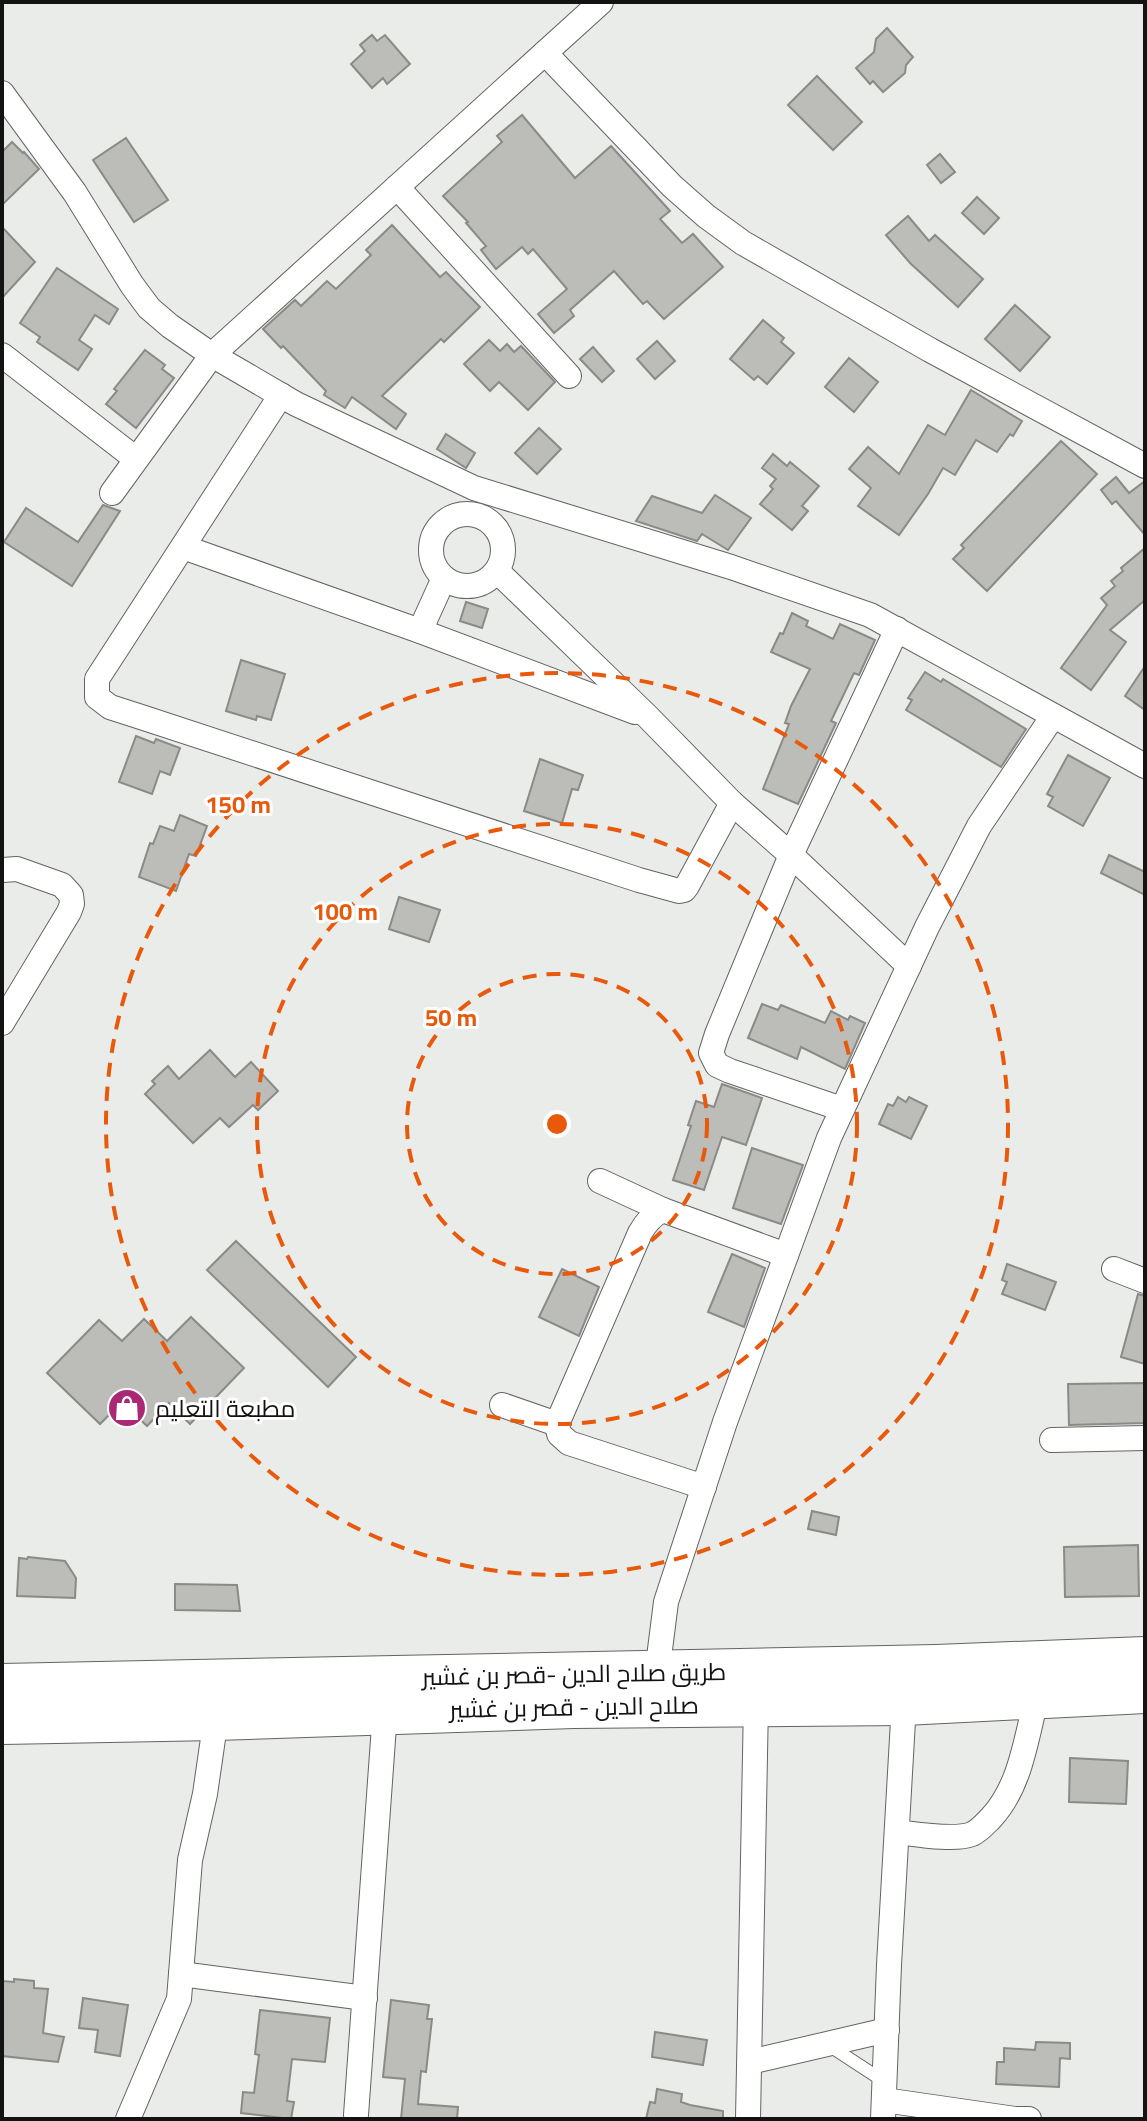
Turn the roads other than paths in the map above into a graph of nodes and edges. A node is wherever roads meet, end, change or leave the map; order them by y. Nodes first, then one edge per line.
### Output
1 (601, 2) edge
2 (545, 53) junction
3 (2, 93) edge
4 (397, 187) junction
5 (2, 355) edge
6 (212, 355) junction
7 (569, 376) dead end
8 (281, 395) junction
9 (136, 459) junction
10 (1142, 459) edge
11 (474, 488) junction
12 (112, 493) dead end
13 (468, 513) junction
14 (183, 547) junction
15 (497, 571) junction
16 (444, 578) junction
17 (897, 629) junction
18 (420, 631) junction
19 (647, 716) junction
20 (1053, 716) junction
21 (1145, 766) edge
22 (732, 803) junction
23 (791, 855) junction
24 (2, 870) edge
25 (909, 966) junction
26 (2, 1023) edge
27 (842, 1109) junction
28 (600, 1181) dead end
29 (663, 1210) junction
30 (786, 1255) junction
31 (1114, 1269) dead end
32 (1145, 1281) edge
33 (502, 1405) dead end
34 (557, 1424) junction
35 (1145, 1438) edge
36 (1052, 1440) dead end
37 (704, 1487) junction
38 (1145, 1659) edge
39 (657, 1673) junction
40 (2, 1686) edge
41 (1145, 1691) edge
42 (1037, 1696) junction
43 (756, 1703) junction
44 (904, 1703) junction
45 (385, 1712) junction
46 (216, 1718) junction
47 (2, 1722) edge
48 (897, 1832) junction
49 (181, 1974) junction
50 (365, 1998) junction
51 (887, 2030) junction
52 (828, 2044) junction
53 (750, 2062) junction
54 (884, 2101) edge
55 (356, 2115) dead end
56 (128, 2119) edge
57 (748, 2119) edge
58 (1029, 2119) edge

1 - 2 street
2 - 4 street
2 - 10 street
3 - 6 street
4 - 6 street
4 - 7 street
5 - 9 street
6 - 8 street
6 - 9 street
8 - 11 street
8 - 14 street
9 - 12 street
11 - 13 street
11 - 17 street
13 - 15 street
13 - 16 street
14 - 18 street
14 - 22 street
15 - 16 street
15 - 19 street
16 - 18 street
17 - 20 street
17 - 23 street
18 - 19 street
19 - 22 street
20 - 21 street
20 - 25 street
22 - 23 street
23 - 25 street
23 - 27 street
24 - 26 street
25 - 27 street
27 - 30 street
28 - 29 street
29 - 30 street
29 - 34 street
30 - 37 street
31 - 32 street
33 - 34 street
34 - 37 street
35 - 36 street
37 - 39 street
38 - 39 highway, طريق صلاح الدين -قصر بن غشير
39 - 40 highway, طريق صلاح الدين -قصر بن غشير
41 - 42 highway, صلاح الدين - قصر بن غشير
42 - 44 highway, صلاح الدين - قصر بن غشير
42 - 48 street
43 - 44 highway, صلاح الدين - قصر بن غشير
43 - 45 highway, صلاح الدين - قصر بن غشير
43 - 53 street
44 - 48 street
45 - 46 highway, صلاح الدين - قصر بن غشير
45 - 50 street
46 - 47 highway, صلاح الدين - قصر بن غشير
46 - 49 street
48 - 51 street
49 - 50 street
49 - 56 street
50 - 55 street
51 - 52 street
51 - 54 street
52 - 53 street
52 - 54 lane
53 - 57 street
54 - 58 street

